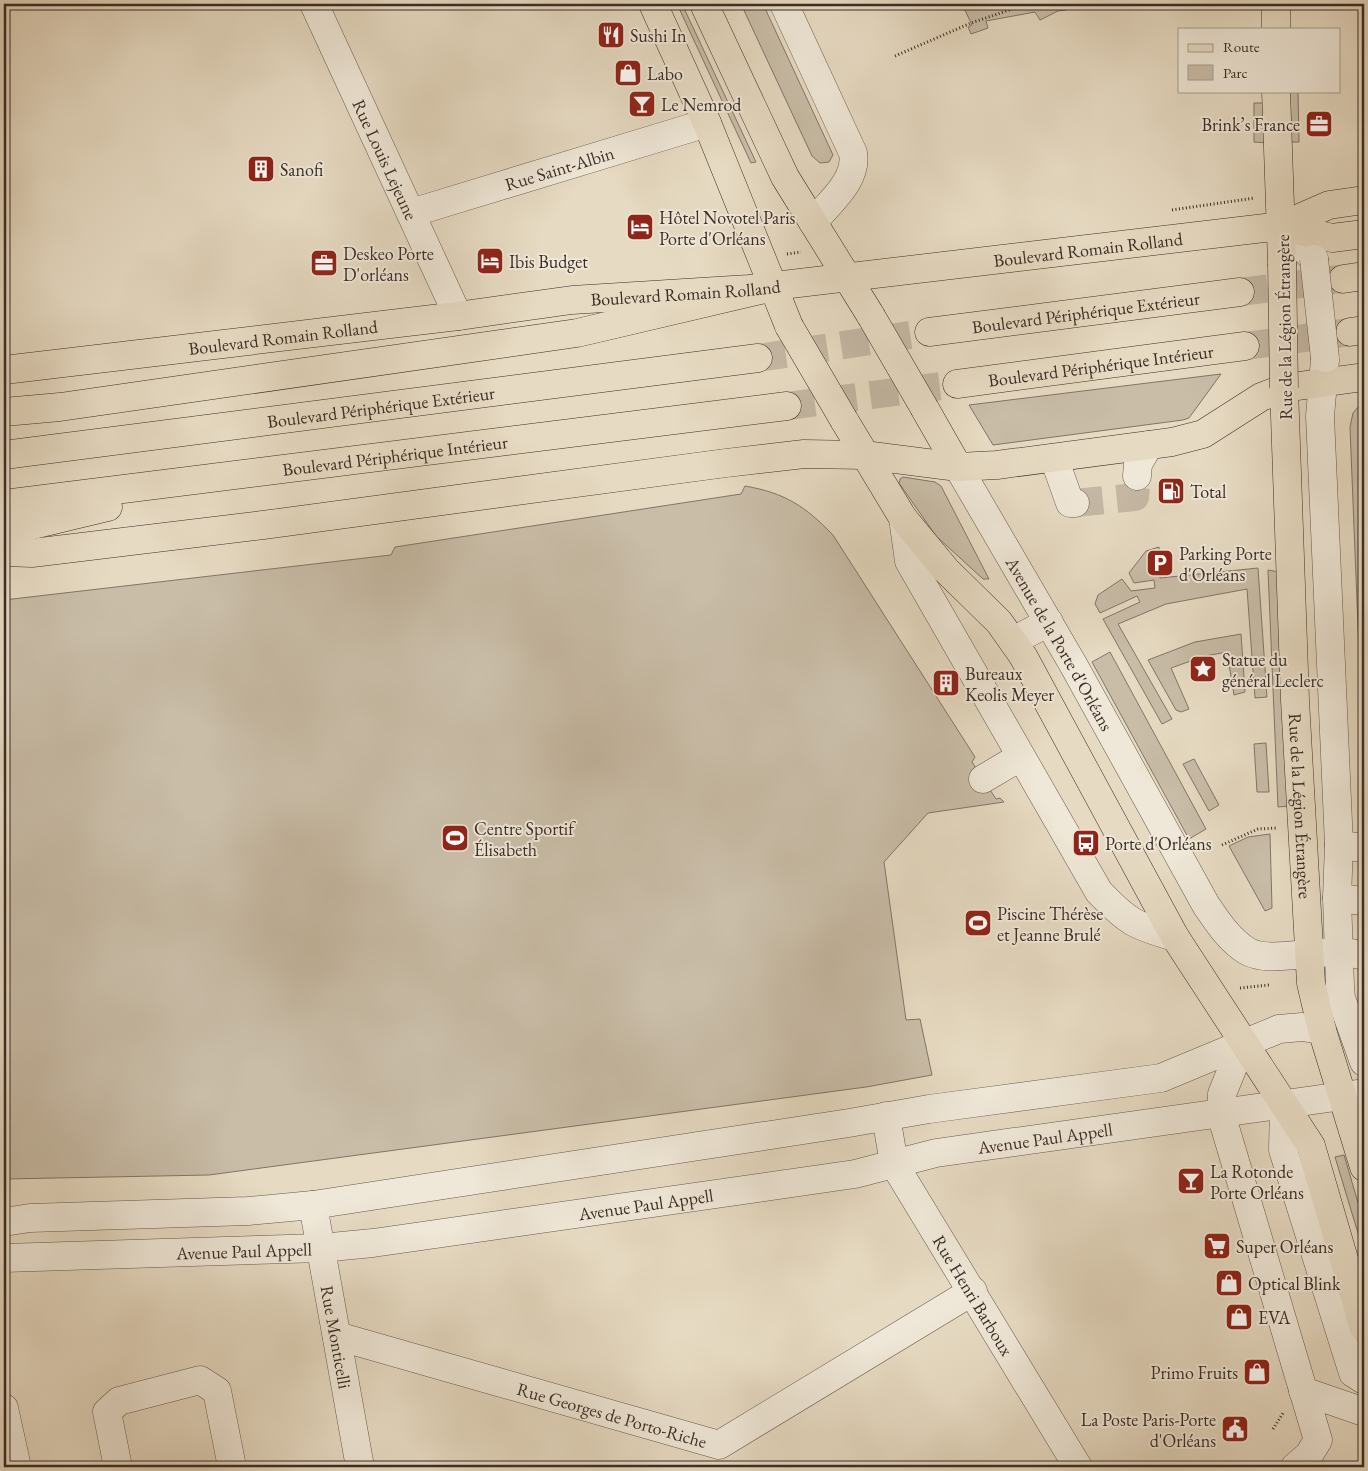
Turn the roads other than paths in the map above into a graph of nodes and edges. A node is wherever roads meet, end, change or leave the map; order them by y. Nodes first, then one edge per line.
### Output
1 (314, 4) edge
2 (653, 4) edge
3 (704, 4) edge
4 (784, 4) edge
5 (1276, 4) edge
6 (1276, 28) edge
7 (1276, 92) edge
8 (707, 123) junction
9 (1364, 200) edge
10 (411, 213) junction
11 (813, 222) junction
12 (1280, 226) junction
13 (1364, 234) edge
14 (847, 277) junction
15 (773, 287) junction
16 (1240, 292) tunnel mouth
17 (458, 316) junction
18 (929, 332) tunnel mouth
19 (1245, 346) tunnel mouth
20 (758, 358) tunnel mouth
21 (4, 370) edge
22 (1324, 370) junction
23 (1364, 377) edge
24 (957, 384) tunnel mouth
25 (1284, 388) junction
26 (787, 406) tunnel mouth
27 (4, 412) edge
28 (1149, 445) junction
29 (4, 455) edge
30 (864, 455) junction
31 (1054, 458) junction
32 (958, 467) junction
33 (240, 476) junction
34 (1137, 476) tunnel mouth
35 (1075, 503) dead end
36 (4, 504) edge
37 (903, 518) junction
38 (4, 532) edge
39 (4, 552) edge
40 (1049, 622) junction
41 (1013, 641) junction
42 (1020, 757) junction
43 (984, 780) dead end
44 (1351, 847) edge
45 (1337, 898) junction
46 (1364, 901) edge
47 (1175, 937) junction
48 (1309, 953) junction
49 (1352, 954) edge
50 (1322, 1030) junction
51 (1243, 1042) junction
52 (1364, 1062) edge
53 (1354, 1094) edge
54 (1284, 1105) junction
55 (1221, 1114) junction
56 (886, 1116) junction
57 (894, 1164) junction
58 (1364, 1167) edge
59 (313, 1205) junction
60 (4, 1222) edge
61 (321, 1248) junction
62 (4, 1258) edge
63 (973, 1291) junction
64 (1364, 1328) edge
65 (337, 1336) junction
66 (1364, 1380) edge
67 (1304, 1391) junction
68 (4, 1408) edge
69 (1364, 1412) edge
70 (720, 1456) edge
71 (17, 1467) edge
72 (118, 1467) edge
73 (232, 1467) edge
74 (360, 1467) edge
75 (1078, 1467) edge
76 (1295, 1467) edge

1 - 10 street, Rue Louis Lejeune
2 - 8 main road
3 - 11 main road, Avenue de la Porte d'Orléans
4 - 11 street
5 - 6 main road
7 - 12 main road
8 - 10 street, Rue Saint-Albin
8 - 15 main road
9 - 12 main road, Boulevard Romain Rolland
10 - 17 street, Rue Louis Lejeune
11 - 14 main road, Avenue de la Porte d'Orléans
12 - 13 main road
12 - 14 main road, Boulevard Romain Rolland
12 - 22 street, Rue de la Légion Étrangère, bridge
12 - 25 main road, Rue de la Légion Étrangère, bridge
14 - 15 main road, Boulevard Romain Rolland
14 - 32 main road, Avenue de la Porte d'Orléans, bridge
15 - 17 main road, Boulevard Romain Rolland
15 - 27 main road
15 - 30 main road, bridge
16 - 18 main road, Boulevard Périphérique Extérieur
17 - 21 main road, Boulevard Romain Rolland
19 - 24 main road, Boulevard Périphérique Intérieur
20 - 29 main road, Boulevard Périphérique Extérieur
22 - 23 main road
22 - 25 main road
22 - 44 street, Rue de la Légion Étrangère
25 - 28 main road
25 - 48 main road, Rue de la Légion Étrangère
26 - 33 main road, Boulevard Périphérique Intérieur
28 - 31 main road
28 - 34 street
30 - 32 main road
30 - 37 main road
30 - 39 main road
31 - 32 main road
31 - 35 street
32 - 40 street, Avenue de la Porte d'Orléans
33 - 36 main road, Boulevard Périphérique Intérieur
33 - 38 main road
37 - 41 main road
37 - 42 street
40 - 41 street
40 - 48 street, Avenue de la Porte d'Orléans
41 - 47 main road
42 - 43 street
42 - 47 street
44 - 45 street, Rue de la Légion Étrangère
45 - 46 street
45 - 49 street, Rue de la Légion Étrangère
47 - 51 main road
48 - 49 street, Avenue de la Porte d'Orléans
48 - 50 main road, Rue de la Légion Étrangère
49 - 52 street, Rue de la Légion Étrangère
50 - 51 street
50 - 53 main road, Rue de la Légion Étrangère
51 - 54 main road
51 - 55 street
51 - 56 street
53 - 54 street, Avenue Paul Appell
53 - 58 main road, Rue de la Légion Étrangère
54 - 55 street, Avenue Paul Appell
54 - 64 main road
54 - 66 street
55 - 57 street, Avenue Paul Appell
55 - 67 street
56 - 57 street, Rue Henri Barboux
56 - 59 street
57 - 61 street, Avenue Paul Appell
57 - 63 street, Rue Henri Barboux
59 - 60 street
59 - 61 street, Rue Monticelli
61 - 62 street, Avenue Paul Appell
61 - 65 street, Rue Monticelli
63 - 70 street, Rue Georges de Porto-Riche
63 - 75 street, Rue Henri Barboux
65 - 70 street, Rue Georges de Porto-Riche
65 - 74 street, Rue Monticelli
67 - 69 street
67 - 76 street
68 - 71 street
72 - 73 street

